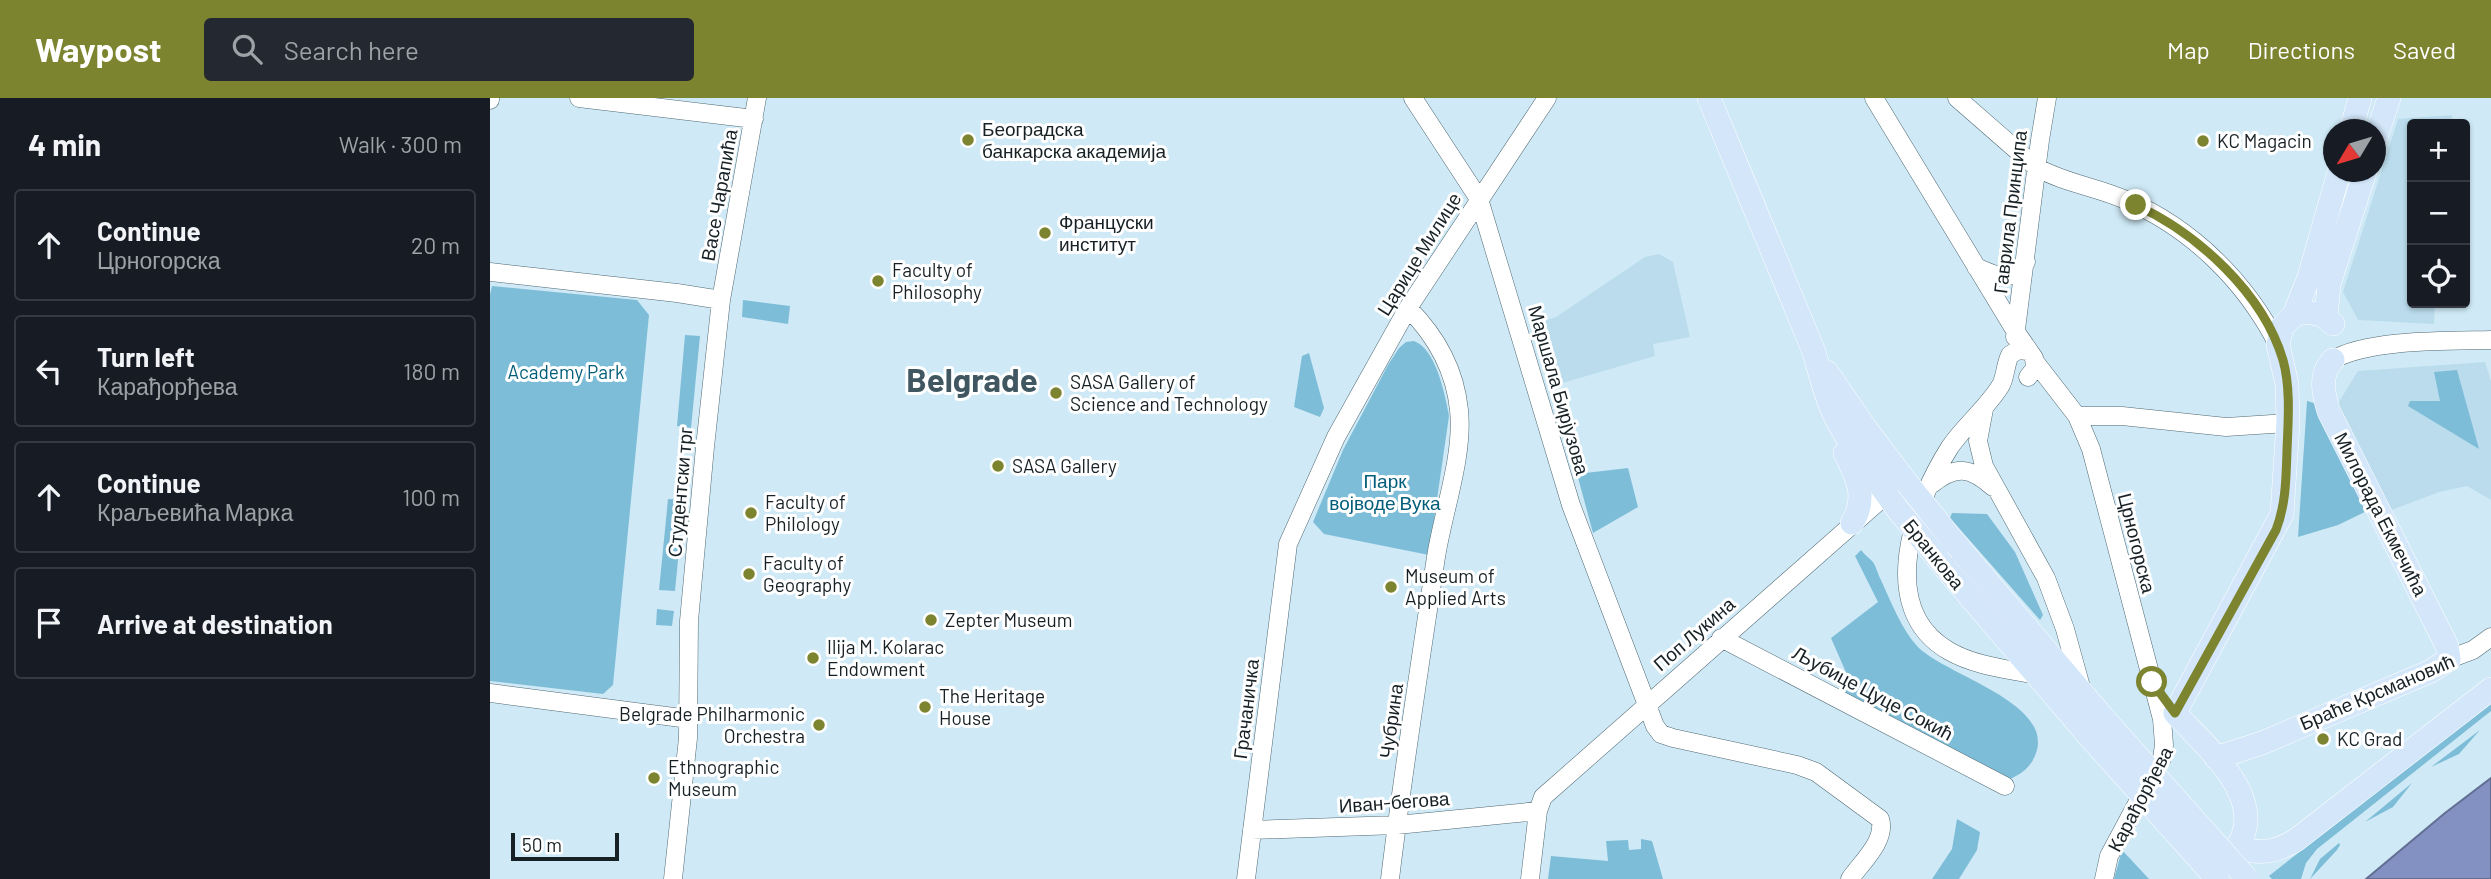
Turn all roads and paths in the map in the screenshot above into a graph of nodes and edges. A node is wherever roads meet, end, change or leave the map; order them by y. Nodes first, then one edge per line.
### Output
1 (579, 98) edge
2 (757, 98) edge
3 (1413, 98) edge
4 (1547, 98) edge
5 (1709, 98) edge
6 (1874, 98) edge
7 (1956, 98) edge
8 (2047, 98) edge
9 (2360, 98) edge
10 (2389, 98) edge
11 (754, 119) junction
12 (2354, 119) edge
13 (2382, 119) edge
14 (2036, 167) junction
15 (2336, 182) edge
16 (2362, 182) edge
17 (1479, 199) junction
18 (2026, 262) junction
19 (1976, 267) junction
20 (490, 272) edge
21 (721, 300) junction
22 (1408, 308) junction
23 (2294, 315) junction
24 (2016, 332) junction
25 (2491, 340) edge
26 (2280, 351) junction
27 (1814, 352) junction
28 (2330, 363) joint
29 (2022, 365) junction
30 (1984, 406) junction
31 (1834, 413) junction
32 (2077, 416) junction
33 (2288, 423) junction
34 (1930, 486) junction
35 (1995, 490) junction
36 (1897, 496) junction
37 (1852, 523) junction
38 (1288, 544) joint
39 (2491, 637) edge
40 (1721, 638) junction
41 (2449, 659) junction
42 (2036, 674) junction
43 (2152, 682) junction
44 (2491, 689) edge
45 (490, 693) edge
46 (2084, 696) junction
47 (1647, 704) junction
48 (2178, 717) junction
49 (689, 719) junction
50 (2097, 728) junction
51 (2162, 758) junction
52 (2216, 758) junction
53 (2006, 786) dead end
54 (1538, 811) junction
55 (1397, 825) junction
56 (1252, 830) junction
57 (2236, 848) junction
58 (673, 879) edge
59 (1246, 879) edge
60 (1390, 879) edge
61 (1530, 879) edge
62 (1850, 879) edge
63 (2104, 879) edge
64 (2203, 879) edge
65 (2217, 879) edge
66 (2247, 879) edge

1 - 11 street
2 - 11 street, Васе Чарапића
3 - 17 street, Маршала Бирјузова
4 - 17 street, Царице Милице
5 - 27 main road, Бранкова
6 - 19 street
7 - 14 street
8 - 14 street, Гаврила Принципа
9 - 12 main road
10 - 13 main road
11 - 21 street, Васе Чарапића
14 - 18 street, Гаврила Принципа
14 - 26 street
15 - 23 main road
16 - 23 main road
17 - 22 street, Царице Милице
17 - 47 street, Маршала Бирјузова
18 - 19 street
18 - 24 street, Гаврила Принципа
19 - 24 street
20 - 21 street
21 - 49 street, Студентски трг
22 - 38 street, Царице Милице
22 - 55 street, Чубрина
23 - 26 main road
24 - 29 street
25 - 28 street
26 - 33 main road, Карађорђева
27 - 31 main road, Бранкова
27 - 36 main road, Бранкова
28 - 41 main road, Милорада Екмечића
29 - 30 street
29 - 32 street, Црногорска
30 - 34 street
30 - 35 street
31 - 36 main road, Бранкова
31 - 37 main road
32 - 33 street
32 - 43 street, Црногорска
33 - 48 main road, Карађорђева
34 - 35 street
34 - 42 street
35 - 46 street
36 - 37 street, Поп Лукина
36 - 42 main road, Бранкова, bridge
36 - 46 main road, Бранкова, bridge
37 - 40 street, Поп Лукина
38 - 56 street, Грачаничка
39 - 41 street, Браће Крсмановић
40 - 47 street, Поп Лукина
40 - 53 street, Љубице Цуце Сокић
41 - 52 main road, Браће Крсмановић
42 - 50 main road, Бранкова
43 - 48 street, Црногорска
43 - 51 street, Црногорска
44 - 57 main road
45 - 49 street
46 - 50 main road, Бранкова
47 - 54 street, Поп Лукина
47 - 62 street, Маршала Бирјузова
48 - 51 street, Карађорђева
48 - 52 main road, Карађорђева
49 - 58 street, Студентски трг
50 - 65 main road, bridge
50 - 66 main road, bridge
51 - 63 street, Карађорђева
52 - 57 main road, Карађорђева
54 - 55 street, Иван-бегова
54 - 61 street
55 - 56 street, Иван-бегова
55 - 60 street, Чубрина
56 - 59 street, Грачаничка
57 - 64 main road

